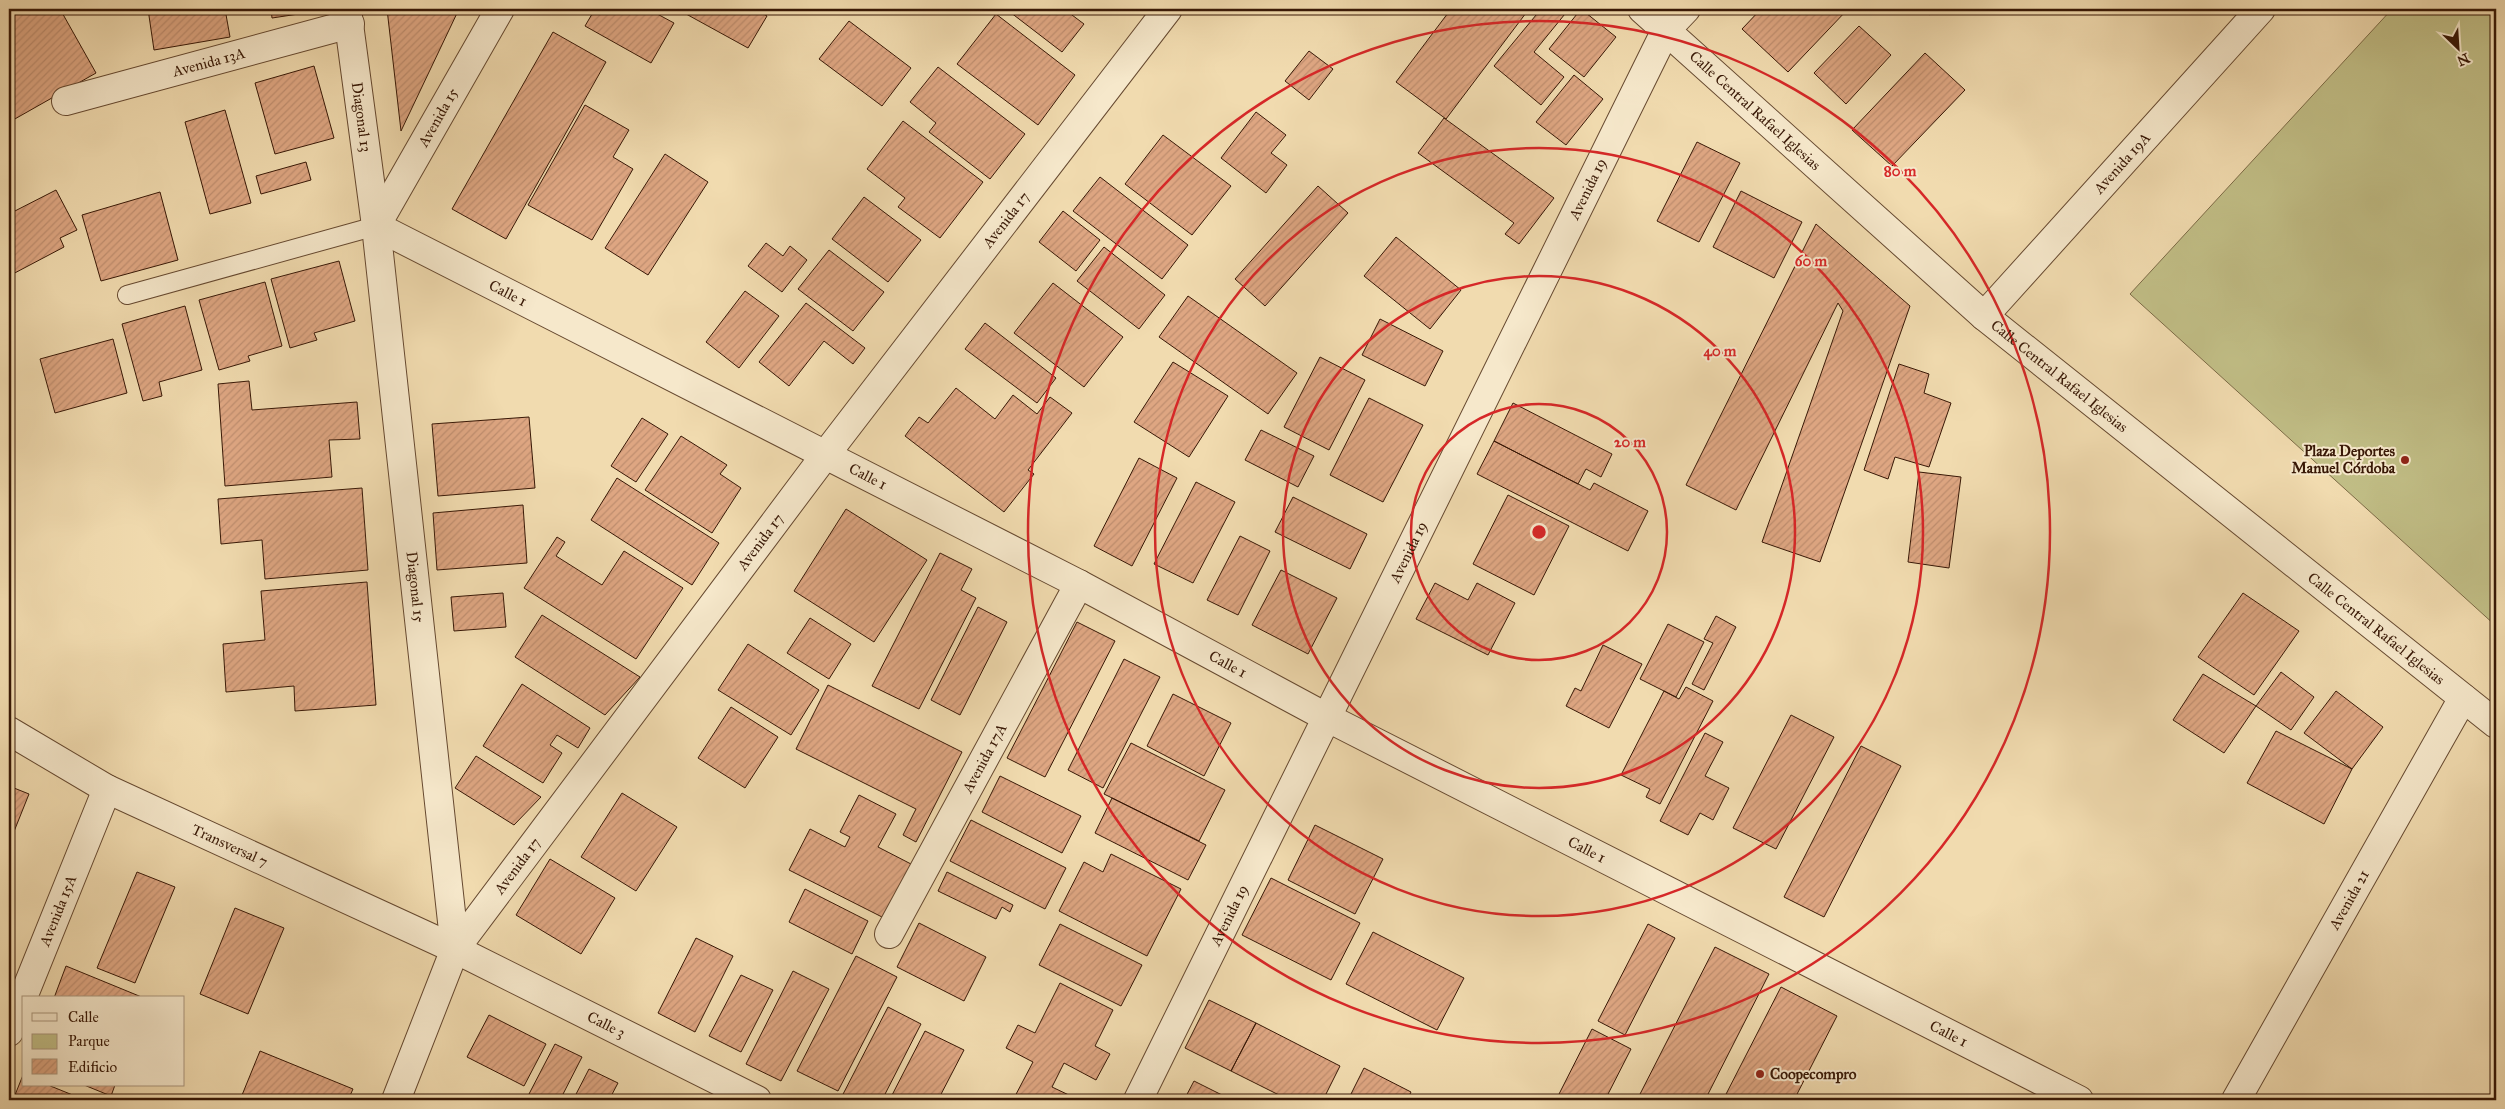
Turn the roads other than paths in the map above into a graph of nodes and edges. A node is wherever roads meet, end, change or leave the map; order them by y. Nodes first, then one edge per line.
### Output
1 (500, 9) edge
2 (1168, 9) edge
3 (1642, 9) edge
4 (1686, 9) edge
5 (2261, 9) edge
6 (349, 16) edge
7 (1666, 30) junction
8 (66, 101) dead end
9 (376, 226) junction
10 (127, 295) dead end
11 (1984, 316) junction
12 (826, 454) junction
13 (1079, 584) junction
14 (2462, 698) junction
15 (1326, 717) junction
16 (2496, 724) edge
17 (9, 732) edge
18 (107, 789) junction
19 (889, 934) dead end
20 (455, 949) junction
21 (24, 996) edge
22 (22, 1000) edge
23 (9, 1032) edge
24 (396, 1100) edge
25 (757, 1100) edge
26 (1138, 1100) edge
27 (2079, 1100) edge
28 (2236, 1100) edge

1 - 9 street, Avenida 15
2 - 12 street, Avenida 17
3 - 7 street, Calle Central Rafael Iglesias
4 - 7 street, Avenida 19
5 - 11 street, Avenida 19A
6 - 8 street, Avenida 13A
6 - 9 street, Diagonal 13
7 - 11 street, Calle Central Rafael Iglesias
7 - 15 street, Avenida 19
9 - 10 lane
9 - 12 street, Calle 1
9 - 20 street, Diagonal 15
11 - 14 street, Calle Central Rafael Iglesias
12 - 13 street, Calle 1
12 - 20 street, Avenida 17
13 - 15 street, Calle 1
13 - 19 street, Avenida 17A
14 - 16 street, Calle Central Rafael Iglesias
14 - 28 street, Avenida 21
15 - 26 street, Avenida 19
15 - 27 street, Calle 1
17 - 18 street, Transversal 7
18 - 20 street, Transversal 7
18 - 21 street, Avenida 15A
20 - 24 street, Avenida 17
20 - 25 street, Calle 3
22 - 23 street, Avenida 15A

